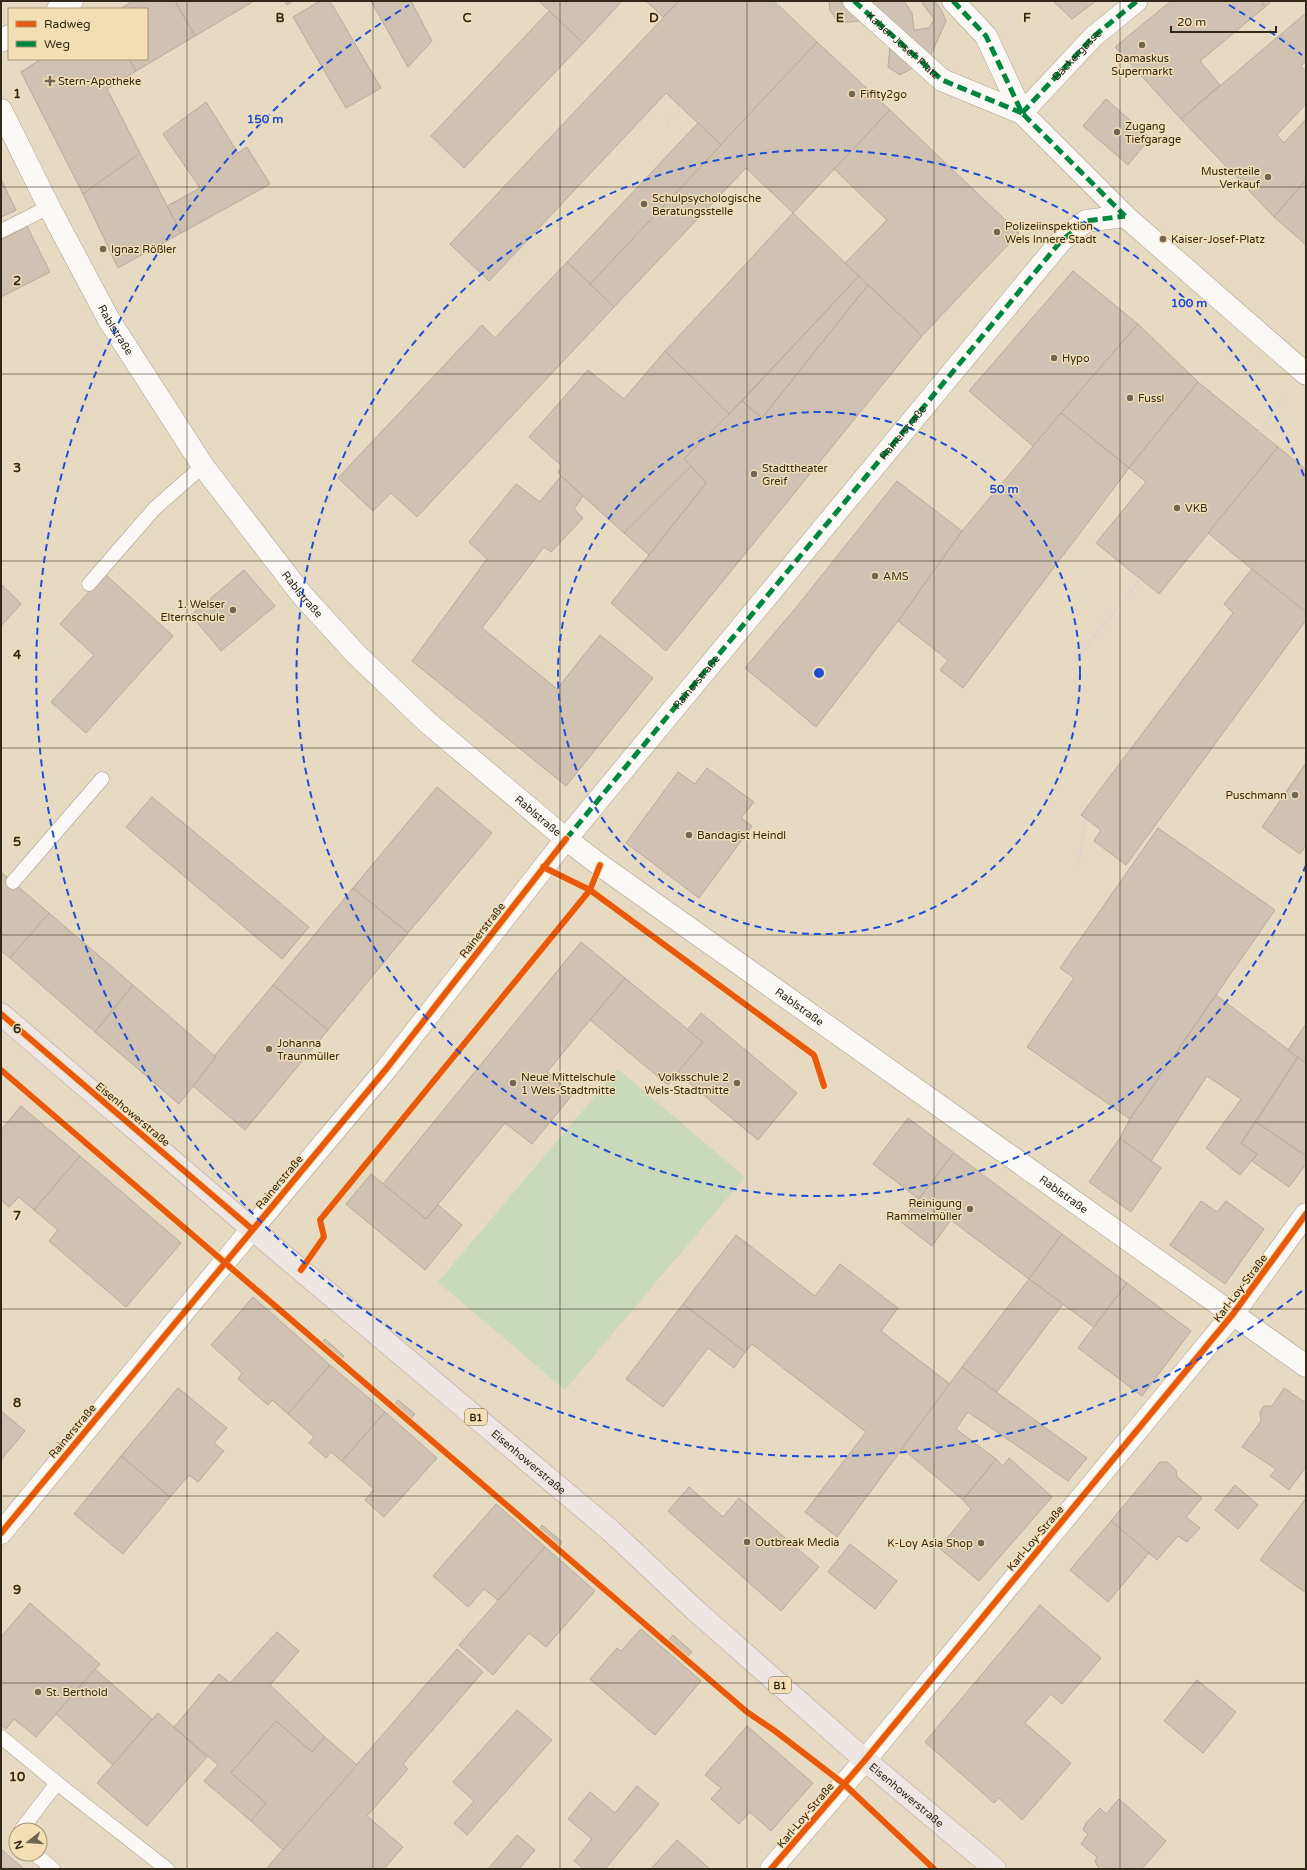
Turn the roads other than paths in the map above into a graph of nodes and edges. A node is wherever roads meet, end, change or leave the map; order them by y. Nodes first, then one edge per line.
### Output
1 (72, 1) edge
2 (854, 1) edge
3 (953, 1) edge
4 (1137, 1) edge
5 (60, 8) edge
6 (1, 110) edge
7 (1022, 113) junction
8 (50, 208) junction
9 (1125, 216) junction
10 (1, 230) edge
11 (1305, 373) edge
12 (203, 466) junction
13 (89, 584) dead end
14 (102, 779) dead end
15 (566, 839) junction
16 (13, 882) dead end
17 (1, 1014) edge
18 (1306, 1214) edge
19 (252, 1229) junction
20 (1234, 1314) junction
21 (1306, 1366) edge
22 (1, 1533) edge
23 (1, 1737) edge
24 (865, 1760) junction
25 (57, 1784) junction
26 (27, 1822) edge
27 (45, 1862) edge
28 (53, 1869) edge
29 (167, 1869) edge
30 (771, 1869) edge
31 (995, 1869) edge

1 - 5 street
2 - 7 street, Kaiser-Josef-Platz
3 - 7 street, Kaiser-Josef-Platz
4 - 7 street, Bäckergasse
6 - 8 street, Rablstraße
7 - 9 street, Kaiser-Josef-Platz
8 - 10 lane
8 - 12 street, Rablstraße
9 - 11 street, Kaiser-Josef-Platz
9 - 15 street, Rainerstraße
12 - 13 lane
12 - 15 street, Rablstraße
14 - 16 lane
15 - 19 street, Rainerstraße
15 - 20 street, Rablstraße
17 - 19 main road, Eisenhowerstraße / B1
18 - 20 street, Karl-Loy-Straße
19 - 22 street, Rainerstraße
19 - 24 main road, Eisenhowerstraße / B1
20 - 21 street, Rablstraße
20 - 24 street, Karl-Loy-Straße
23 - 25 lane
24 - 30 street, Karl-Loy-Straße
24 - 31 main road, Eisenhowerstraße / B1
25 - 26 lane
25 - 29 lane
27 - 28 lane

